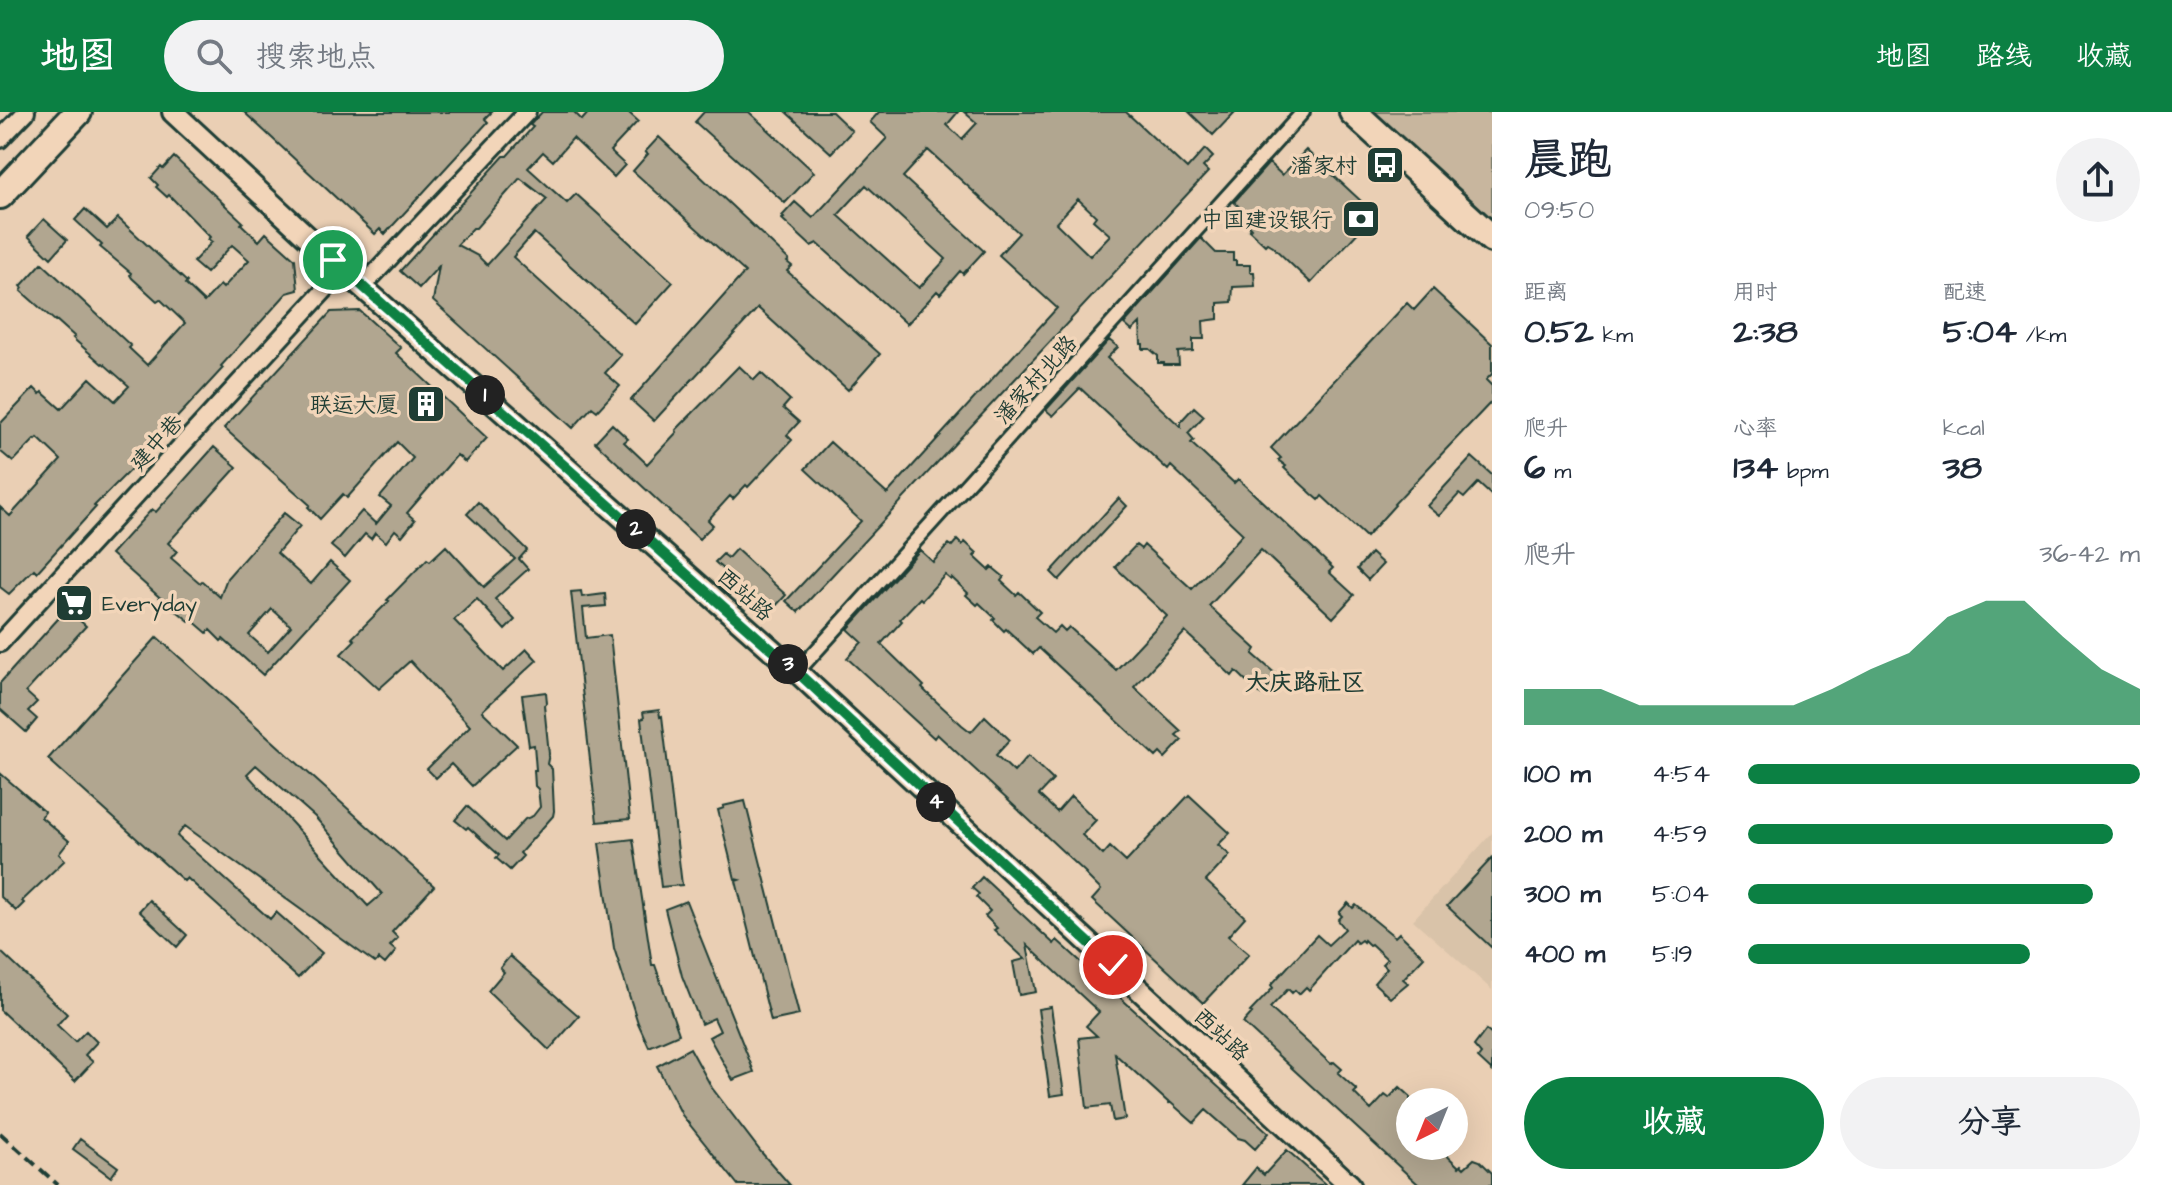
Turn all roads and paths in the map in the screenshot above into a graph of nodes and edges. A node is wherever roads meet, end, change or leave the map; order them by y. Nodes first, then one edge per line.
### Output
1 (26, 112) edge
2 (53, 112) edge
3 (78, 112) edge
4 (173, 112) edge
5 (527, 112) edge
6 (1303, 112) edge
7 (1353, 112) edge
8 (0, 139) edge
9 (0, 171) edge
10 (0, 195) edge
11 (1492, 239) edge
12 (343, 270) junction
13 (363, 286) junction
14 (0, 643) edge
15 (797, 672) junction
16 (1350, 1185) edge

1 - 8 street
2 - 9 main road
3 - 10 main road
4 - 12 street, 西站路
5 - 13 street
6 - 15 street, 潘家村北路
7 - 11 main road
12 - 13 street, 西站路
12 - 14 street, 建中巷
13 - 15 street, 西站路
15 - 16 street, 西站路

